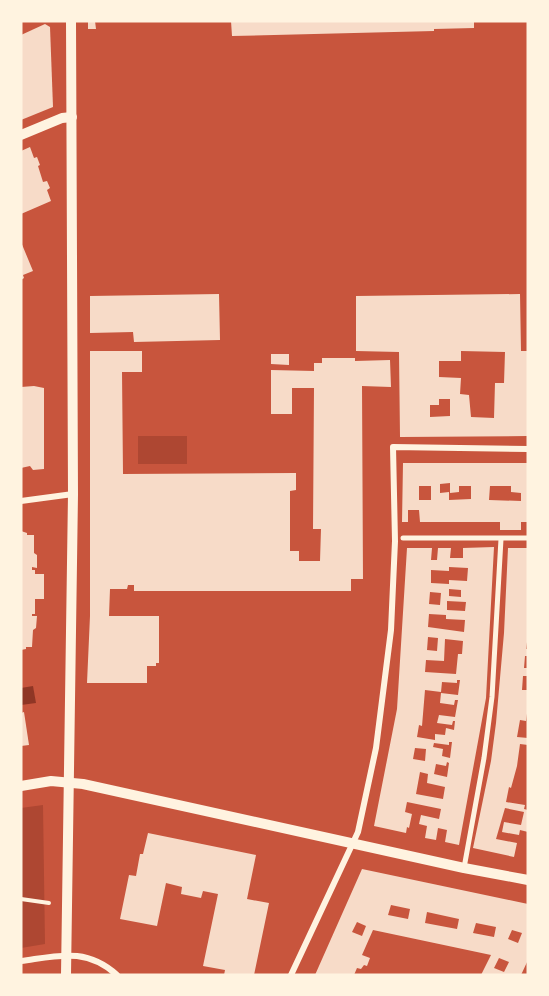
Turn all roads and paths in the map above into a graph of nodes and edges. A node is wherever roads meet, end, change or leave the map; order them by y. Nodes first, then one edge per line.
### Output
1 (70, 21) edge
2 (72, 117) junction
3 (21, 135) edge
4 (528, 449) edge
5 (73, 494) junction
6 (21, 501) edge
7 (403, 538) dead end
8 (501, 538) junction
9 (528, 538) edge
10 (68, 781) junction
11 (21, 786) edge
12 (352, 842) junction
13 (464, 868) junction
14 (528, 880) edge
15 (21, 899) edge
16 (49, 903) dead end
17 (66, 955) junction
18 (21, 961) edge
19 (66, 975) edge
20 (117, 975) edge
21 (291, 975) edge

1 - 2 street
2 - 3 street
2 - 5 street
4 - 12 street
5 - 6 street
5 - 10 street
7 - 8 street
8 - 9 street
8 - 13 street
10 - 11 street
10 - 12 street
10 - 17 street
12 - 13 street
12 - 21 street
13 - 14 street
15 - 16 path
17 - 18 street
17 - 19 street
17 - 20 street

